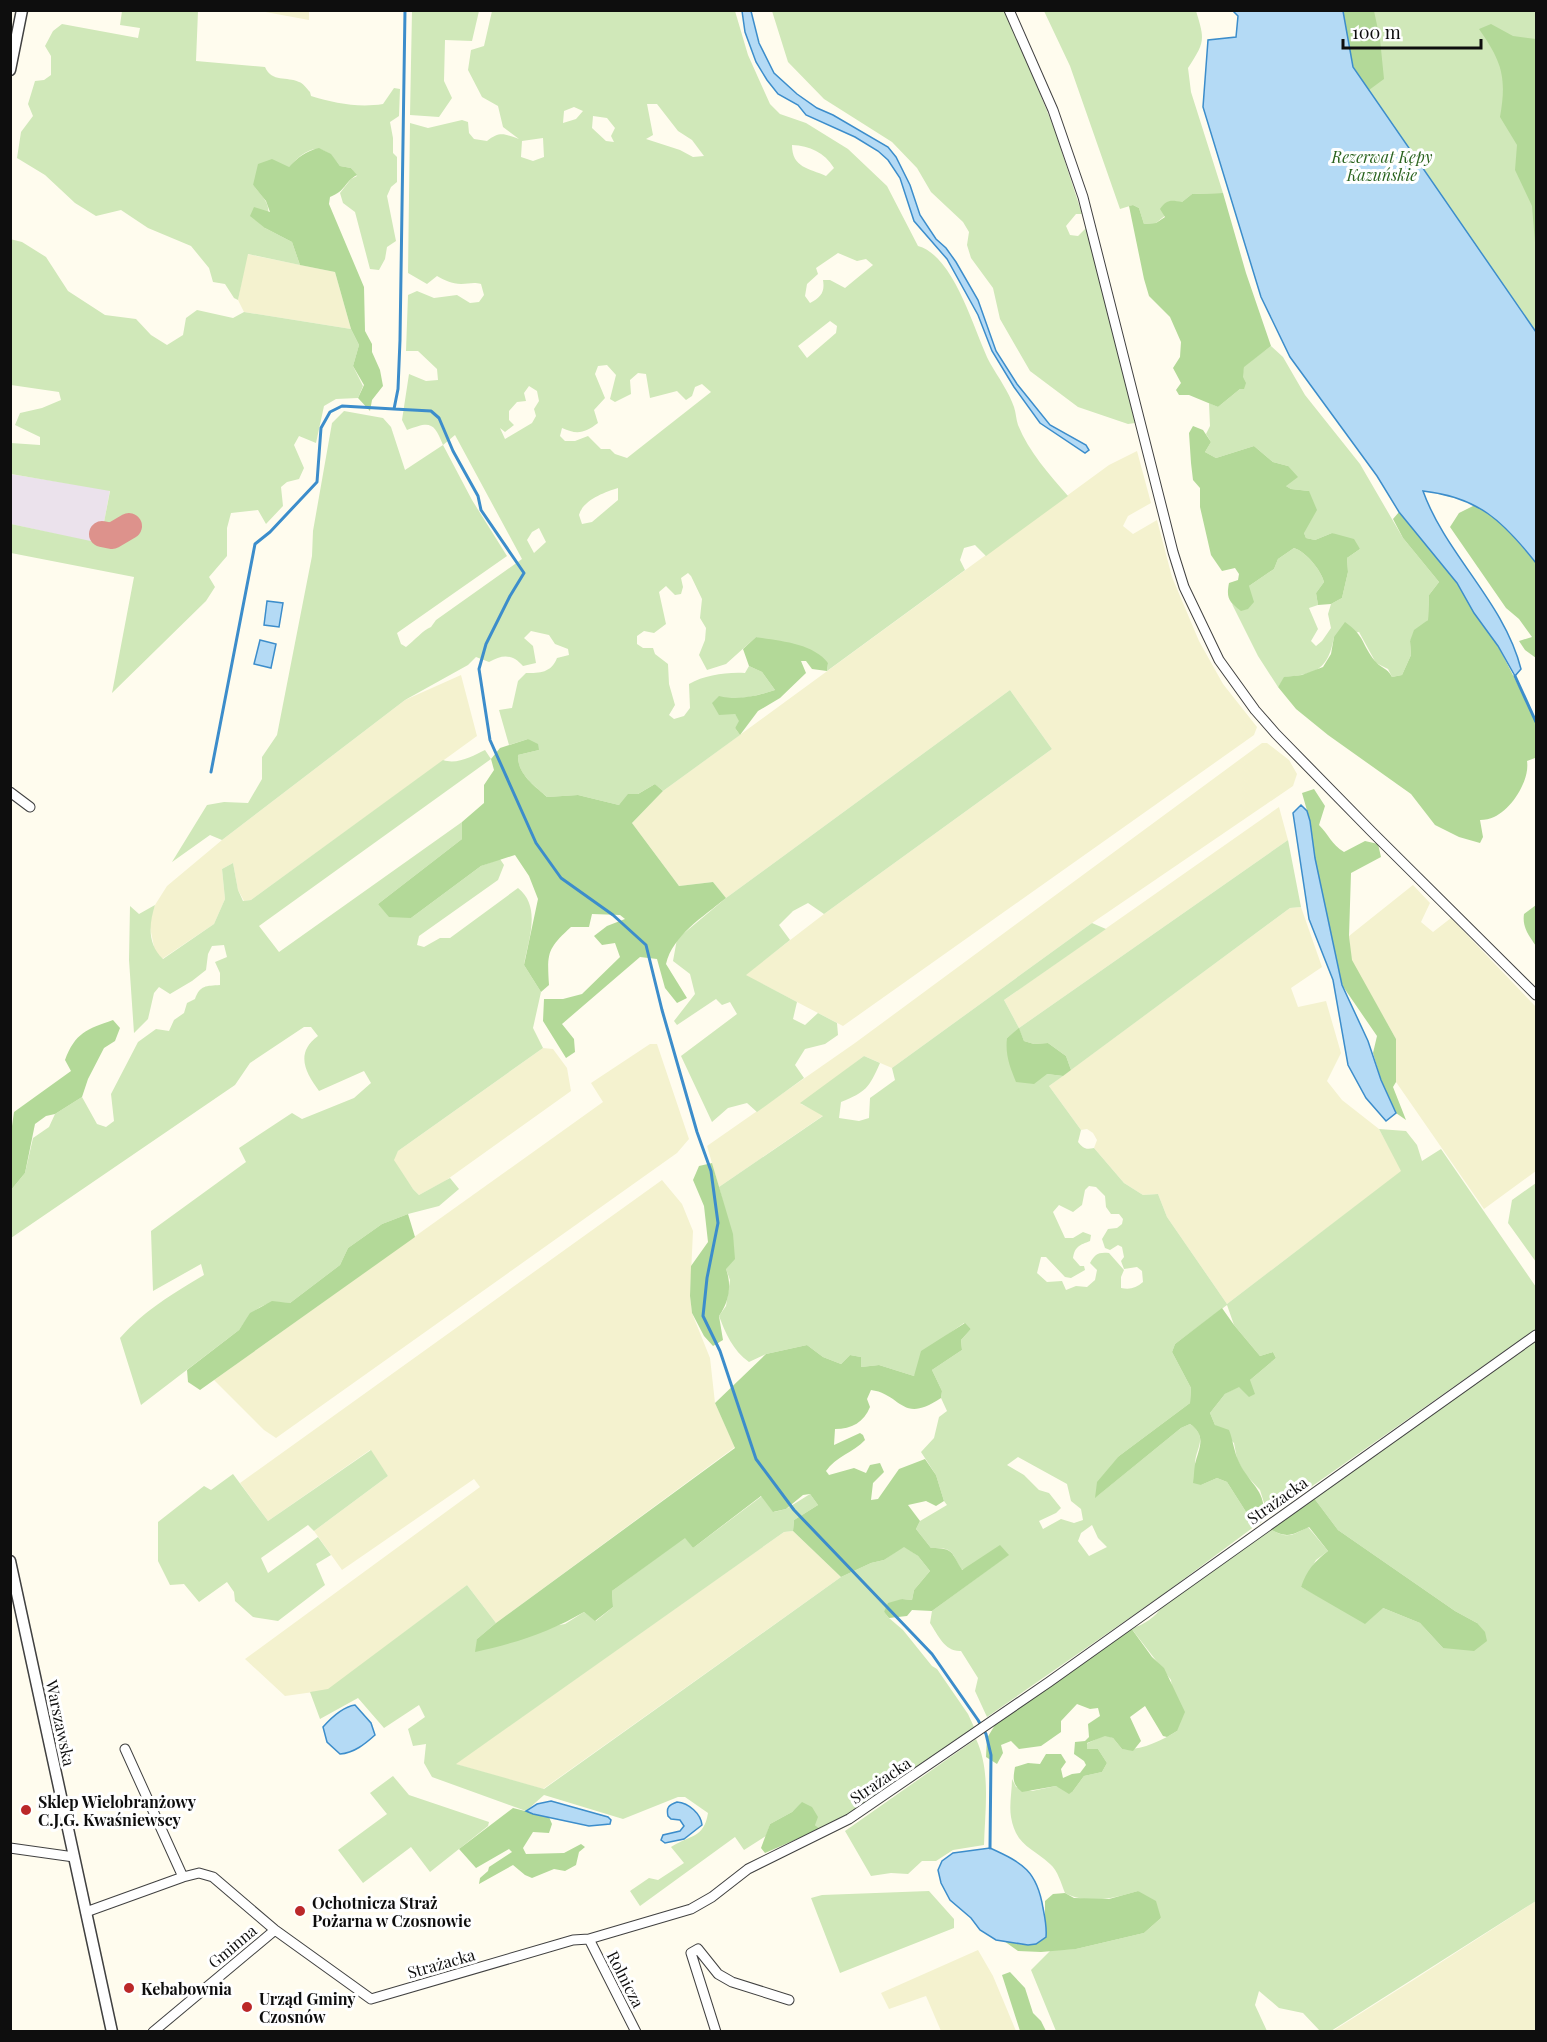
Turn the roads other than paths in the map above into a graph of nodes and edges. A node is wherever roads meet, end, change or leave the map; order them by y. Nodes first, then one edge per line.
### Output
1 (22, 10) edge
2 (1010, 10) edge
3 (10, 70) edge
4 (10, 792) edge
5 (30, 807) dead end
6 (1536, 995) edge
7 (1536, 1335) edge
8 (10, 1561) edge
9 (125, 1749) dead end
10 (10, 1848) edge
11 (74, 1857) junction
12 (183, 1876) junction
13 (86, 1912) junction
14 (275, 1930) junction
15 (589, 1939) junction
16 (789, 2000) dead end
17 (112, 2031) edge
18 (153, 2031) edge
19 (636, 2031) edge
20 (716, 2031) edge

1 - 3 street
2 - 6 street
4 - 5 street
7 - 15 street, Strażacka
8 - 11 street, Warszawska
9 - 12 street
10 - 11 street
11 - 13 street, Warszawska
12 - 13 street, Strażacka
12 - 14 street, Strażacka
13 - 17 street, Warszawska
14 - 15 street, Strażacka
14 - 18 street, Gminna
15 - 19 street, Rolnicza
16 - 20 street

